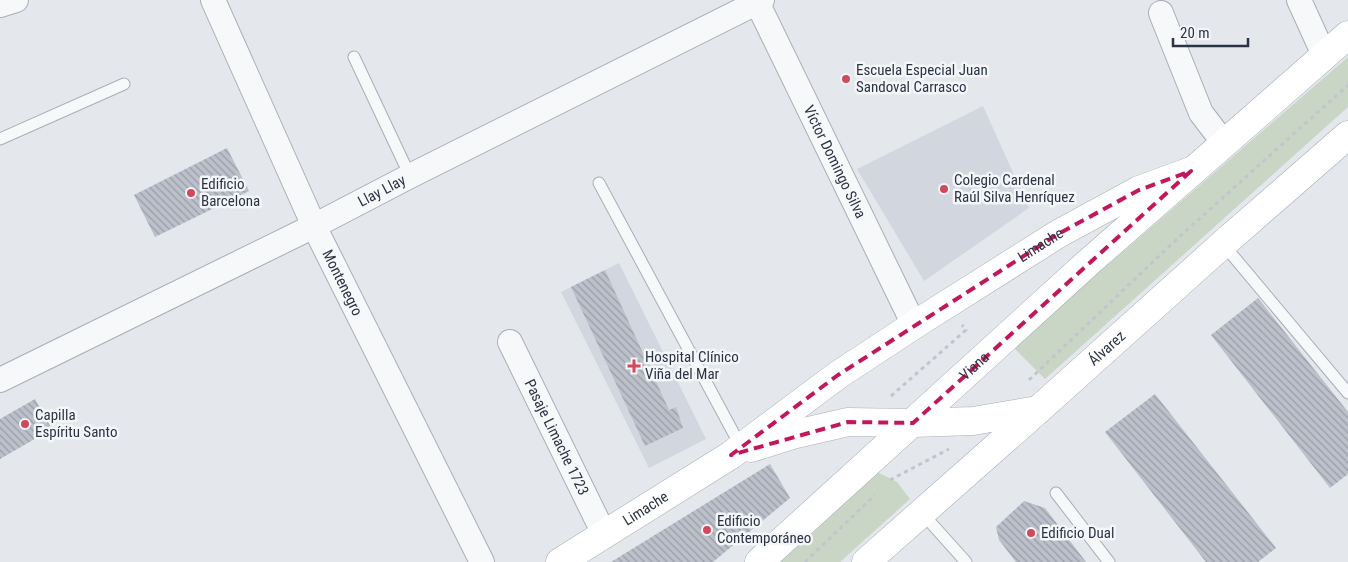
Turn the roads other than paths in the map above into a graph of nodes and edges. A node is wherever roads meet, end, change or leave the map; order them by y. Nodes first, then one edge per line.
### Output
1 (16, 0) edge
2 (213, 0) edge
3 (1299, 0) edge
4 (758, 1) edge
5 (0, 5) edge
6 (1160, 13) dead end
7 (1348, 35) edge
8 (1324, 55) junction
9 (354, 57) dead end
10 (124, 84) dead end
11 (1348, 135) edge
12 (0, 138) edge
13 (1224, 143) junction
14 (1191, 171) junction
15 (410, 176) junction
16 (599, 183) dead end
17 (314, 226) junction
18 (1223, 244) junction
19 (914, 325) junction
20 (510, 342) dead end
21 (838, 375) junction
22 (0, 380) edge
23 (1348, 393) edge
24 (1038, 410) junction
25 (848, 422) junction
26 (913, 423) junction
27 (736, 451) junction
28 (1056, 493) dead end
29 (922, 512) junction
30 (604, 534) junction
31 (482, 562) edge
32 (560, 562) edge
33 (759, 562) edge
34 (866, 562) edge
35 (966, 562) edge
36 (1109, 562) edge

1 - 5 street
2 - 17 street, Montenegro
3 - 8 street
4 - 15 street, Llay Llay
4 - 19 street, Víctor Domingo Silva
6 - 13 street
7 - 8 main road, Limache
8 - 13 main road, Limache
9 - 15 lane
10 - 12 lane
11 - 18 main road, Álvarez
13 - 14 main road, Limache
14 - 19 main road, Limache
14 - 26 main road, Viana
15 - 17 street, Llay Llay
16 - 27 lane
17 - 22 street, Llay Llay
17 - 31 street, Montenegro
18 - 23 lane
18 - 24 main road, Álvarez
19 - 21 main road, Limache
20 - 30 street, Pasaje Limache 1723
21 - 25 main road
21 - 27 main road, Limache
24 - 26 main road, Limache
24 - 29 main road, Álvarez
25 - 26 main road, Limache
25 - 27 main road, Limache
26 - 33 main road, Viana
27 - 30 main road, Limache
28 - 36 lane
29 - 34 main road, Álvarez
29 - 35 lane
30 - 32 main road, Limache

